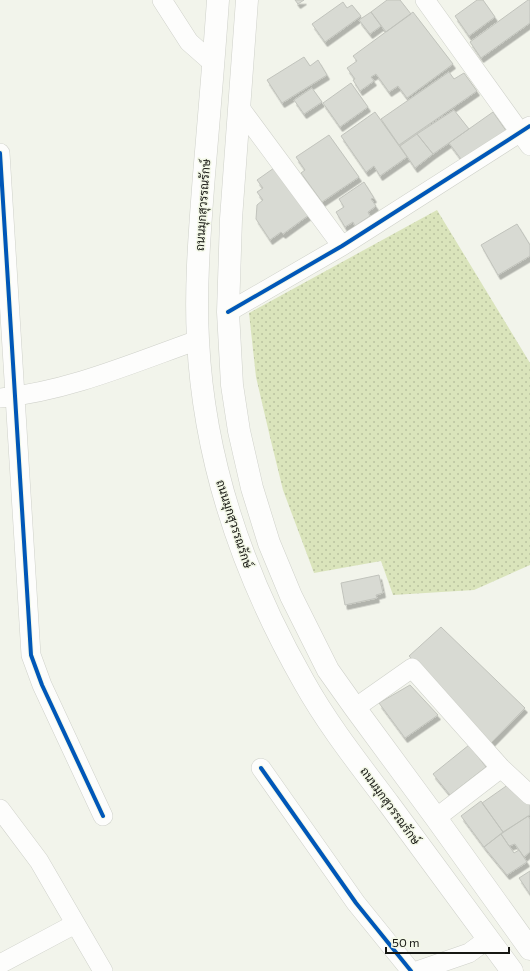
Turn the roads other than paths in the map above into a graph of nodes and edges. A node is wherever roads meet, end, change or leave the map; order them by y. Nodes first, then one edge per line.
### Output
1 (162, 0) edge
2 (218, 0) edge
3 (247, 0) edge
4 (425, 0) edge
5 (214, 64) junction
6 (240, 108) junction
7 (527, 135) edge
8 (0, 153) edge
9 (342, 246) junction
10 (228, 312) junction
11 (198, 340) junction
12 (8, 397) edge
13 (355, 708) junction
14 (261, 768) dead end
15 (501, 768) junction
16 (530, 795) edge
17 (0, 809) edge
18 (103, 816) dead end
19 (436, 818) junction
20 (412, 836) junction
21 (75, 924) junction
22 (488, 939) junction
23 (530, 949) edge
24 (0, 964) edge
25 (103, 971) edge
26 (411, 971) edge
27 (417, 971) edge
28 (512, 971) edge

1 - 5 street
2 - 5 main road, ถนนมุกสุวรรณรักษ์
3 - 6 main road
4 - 7 street
5 - 11 main road, ถนนมุกสุวรรณรักษ์
6 - 9 street
6 - 10 main road
7 - 9 street
8 - 12 street
9 - 10 street
10 - 13 main road
11 - 12 street
11 - 20 main road, ถนนมุกสุวรรณรักษ์
12 - 18 street
13 - 15 street
13 - 19 main road
14 - 26 street
15 - 16 street
15 - 19 street
17 - 21 street
19 - 20 main road
19 - 23 main road
20 - 22 main road, ถนนมุกสุวรรณรักษ์
21 - 24 street
21 - 25 street
22 - 27 street
22 - 28 main road, ถนนมุกสุวรรณรักษ์

